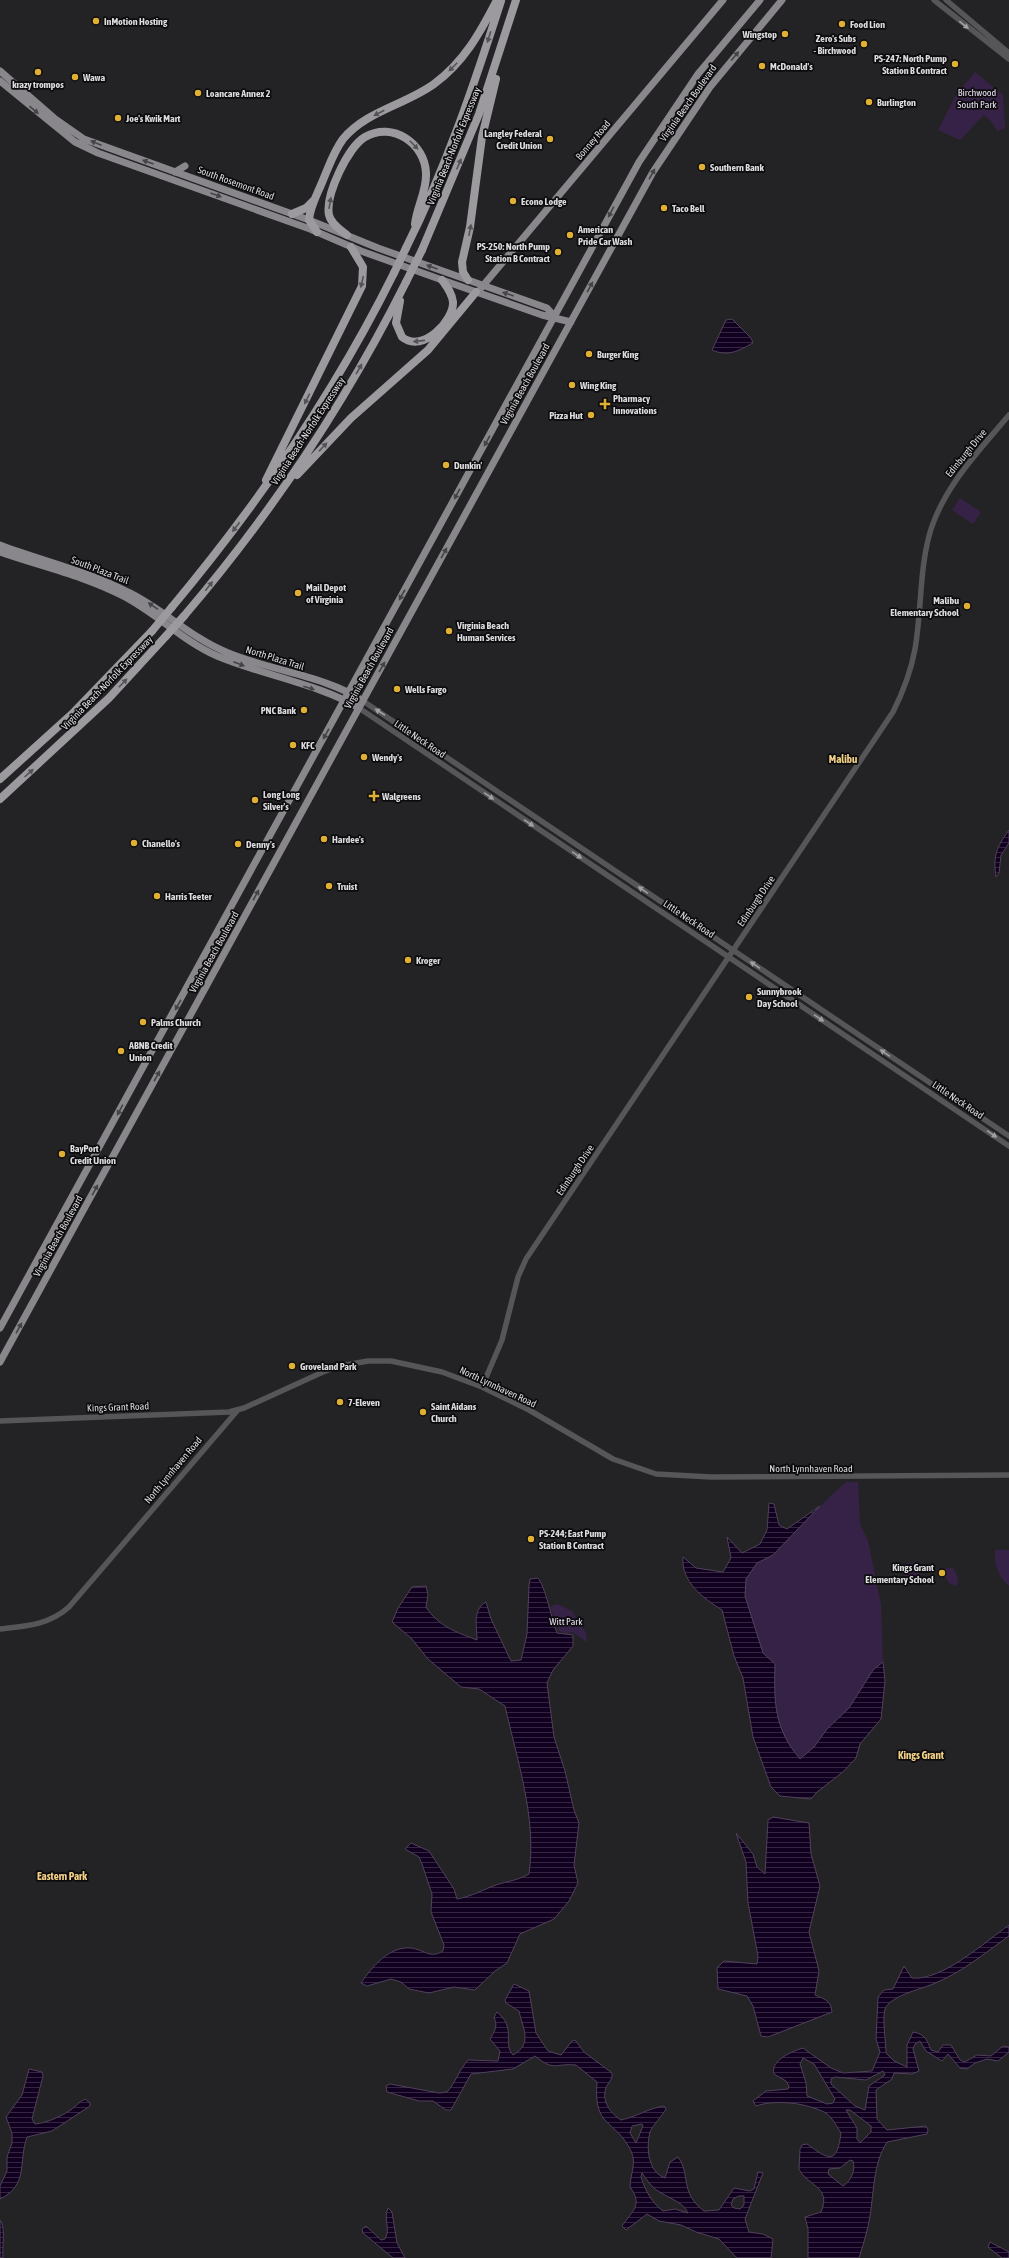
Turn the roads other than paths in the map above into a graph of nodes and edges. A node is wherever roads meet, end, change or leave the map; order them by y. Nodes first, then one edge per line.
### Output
1 (497, 0) edge
2 (501, 0) edge
3 (516, 0) edge
4 (723, 0) edge
5 (760, 0) edge
6 (782, 0) edge
7 (934, 0) edge
8 (946, 0) edge
9 (507, 30) junction
10 (1009, 53) edge
11 (1009, 59) edge
12 (0, 71) edge
13 (0, 81) edge
14 (185, 166) dead end
15 (175, 172) junction
16 (315, 199) junction
17 (292, 214) junction
18 (309, 220) junction
19 (317, 232) junction
20 (414, 232) junction
21 (347, 235) junction
22 (351, 247) junction
23 (442, 280) junction
24 (468, 280) junction
25 (406, 282) junction
26 (483, 285) junction
27 (476, 292) junction
28 (555, 317) junction
29 (571, 322) junction
30 (1009, 415) edge
31 (252, 507) junction
32 (269, 508) junction
33 (0, 545) edge
34 (0, 552) edge
35 (184, 629) joint
36 (183, 637) joint
37 (348, 693) junction
38 (345, 700) junction
39 (363, 701) junction
40 (359, 708) junction
41 (0, 780) edge
42 (0, 799) edge
43 (734, 950) junction
44 (729, 957) junction
45 (1009, 1136) edge
46 (1009, 1146) edge
47 (0, 1328) edge
48 (0, 1362) edge
49 (482, 1387) junction
50 (237, 1410) junction
51 (0, 1421) edge
52 (1009, 1475) edge
53 (0, 1629) edge

1 -> 16 highway
2 -> 20 highway, Virginia Beach-Norfolk Expressway
3 - 9 highway, Virginia Beach-Norfolk Expressway
4 - 26 main road, Bonney Road
5 -> 28 main road, Virginia Beach Boulevard
29 -> 6 main road, Virginia Beach Boulevard
7 -> 11 street
8 - 10 street
24 -> 9 highway
25 -> 9 highway, Virginia Beach-Norfolk Expressway, bridge
15 -> 12 main road, South Rosemont Road
13 -> 19 main road, South Rosemont Road
14 - 15 main road
15 - 17 main road, South Rosemont Road
16 - 17 highway
16 - 18 highway
17 - 18 main road, South Rosemont Road
18 - 19 highway
18 - 21 main road, South Rosemont Road
19 - 22 main road, South Rosemont Road
21 -> 20 highway
20 - 31 highway, Virginia Beach-Norfolk Expressway, bridge
24 -> 21 main road, South Rosemont Road
22 - 23 main road, South Rosemont Road
22 -> 31 highway
23 -> 25 highway
23 - 27 main road, South Rosemont Road
24 - 26 main road, South Rosemont Road
32 -> 25 highway, Virginia Beach-Norfolk Expressway
26 - 27 main road, Bonney Road
28 -> 26 main road, South Rosemont Road
27 - 28 main road, South Rosemont Road
32 -> 27 highway
28 - 29 main road
28 -> 37 main road, Virginia Beach Boulevard
39 -> 29 main road, Virginia Beach Boulevard
30 - 43 street, Edinburgh Drive
31 -> 41 highway, Virginia Beach-Norfolk Expressway, bridge
42 -> 32 highway, Virginia Beach-Norfolk Expressway, bridge
35 -> 33 main road, South Plaza Trail
34 - 36 main road, South Plaza Trail
35 - 37 main road, North Plaza Trail
36 -> 38 main road, North Plaza Trail
37 - 38 main road, Virginia Beach Boulevard
37 - 39 main road, North Plaza Trail
38 - 40 main road, North Plaza Trail
38 -> 47 main road, Virginia Beach Boulevard
39 - 40 main road, Virginia Beach Boulevard
43 -> 39 street, Little Neck Road
40 -> 44 street, Little Neck Road
48 -> 40 main road, Virginia Beach Boulevard
43 - 44 street, Edinburgh Drive
45 -> 43 street, Little Neck Road
44 -> 46 street, Little Neck Road
44 - 49 street, Edinburgh Drive
49 - 50 street, North Lynnhaven Road
49 - 52 street, North Lynnhaven Road
50 - 51 street, Kings Grant Road
50 - 53 street, North Lynnhaven Road

